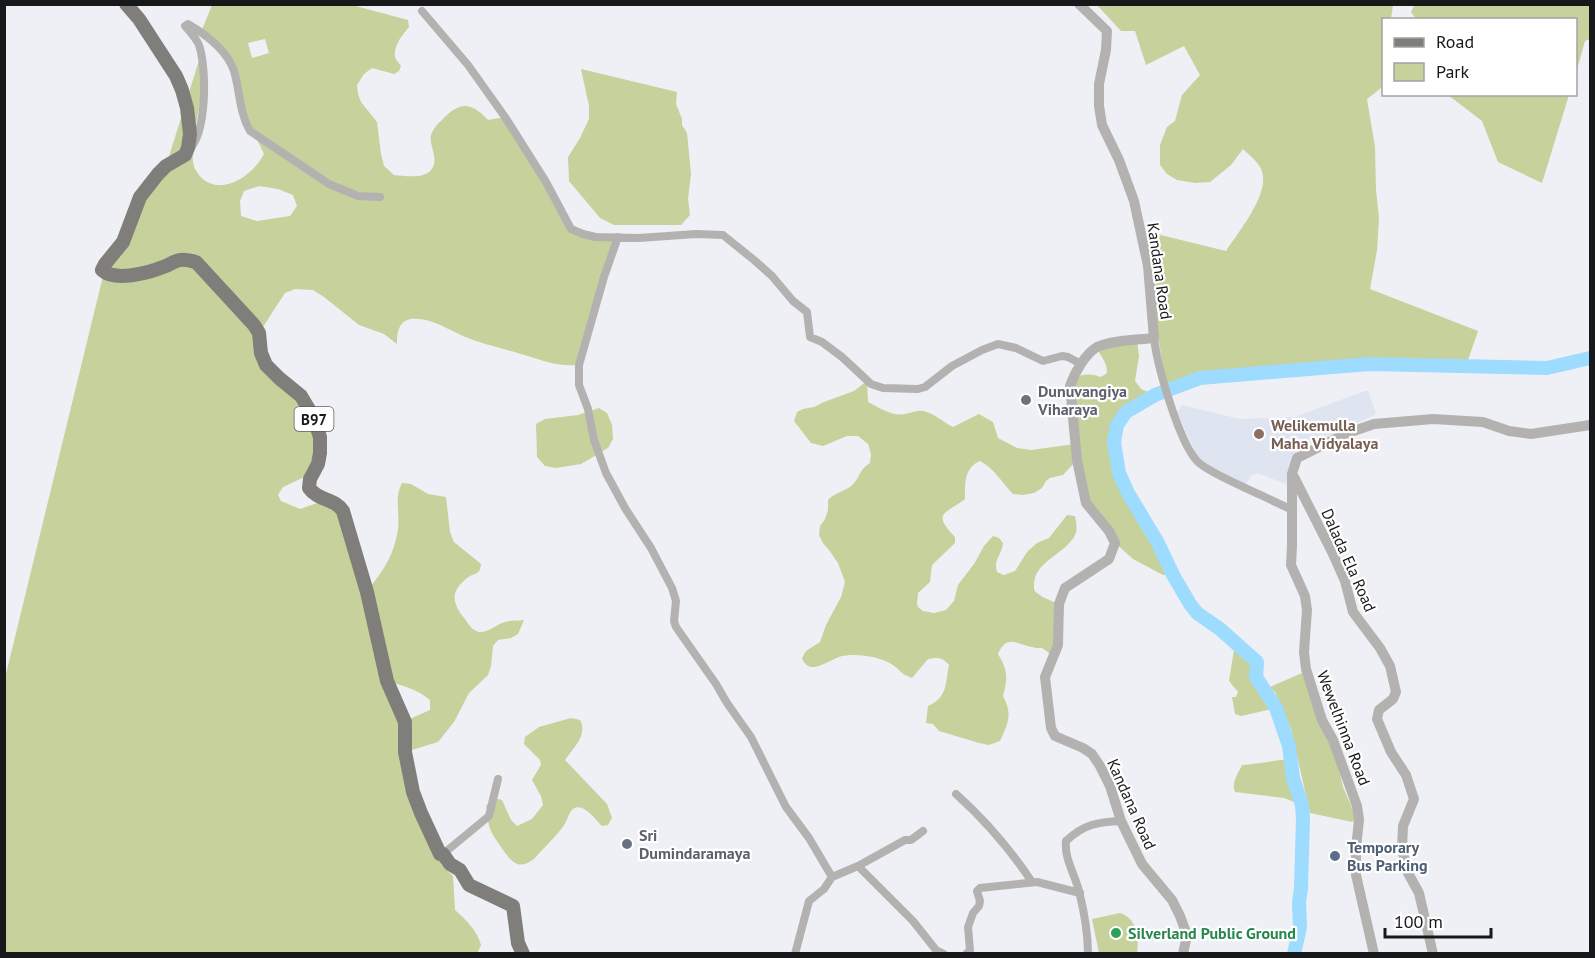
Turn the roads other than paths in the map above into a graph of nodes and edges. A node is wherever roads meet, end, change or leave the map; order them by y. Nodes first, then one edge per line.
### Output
1 (126, 4) edge
2 (1078, 4) edge
3 (422, 11) dead end
4 (185, 155) junction
5 (380, 197) dead end
6 (618, 237) junction
7 (1154, 338) junction
8 (1081, 364) junction
9 (1590, 425) edge
10 (1292, 474) junction
11 (1292, 510) junction
12 (498, 779) dead end
13 (956, 794) dead end
14 (1121, 821) junction
15 (923, 831) dead end
16 (443, 855) junction
17 (858, 866) junction
18 (832, 877) junction
19 (1032, 882) junction
20 (1080, 893) junction
21 (523, 954) edge
22 (795, 954) edge
23 (944, 954) edge
24 (966, 954) edge
25 (1088, 954) edge
26 (1183, 954) edge
27 (1374, 954) edge
28 (1433, 954) edge

1 - 4 main road
2 - 7 street, Kandana Road
3 - 6 street
4 - 5 street
4 - 16 main road, B97
6 - 8 street
6 - 18 street
7 - 8 street, Kandana Road
7 - 11 street
8 - 14 street, Kandana Road
9 - 10 street
10 - 11 street, Wewelhinna Road
10 - 28 street, Dalada Ela Road
11 - 27 street, Wewelhinna Road
12 - 16 street
13 - 19 street
14 - 20 street
14 - 26 street, Kandana Road
15 - 17 street
16 - 21 main road, B97
17 - 18 street
17 - 23 street
18 - 22 street
19 - 20 street
19 - 24 street
20 - 25 street

